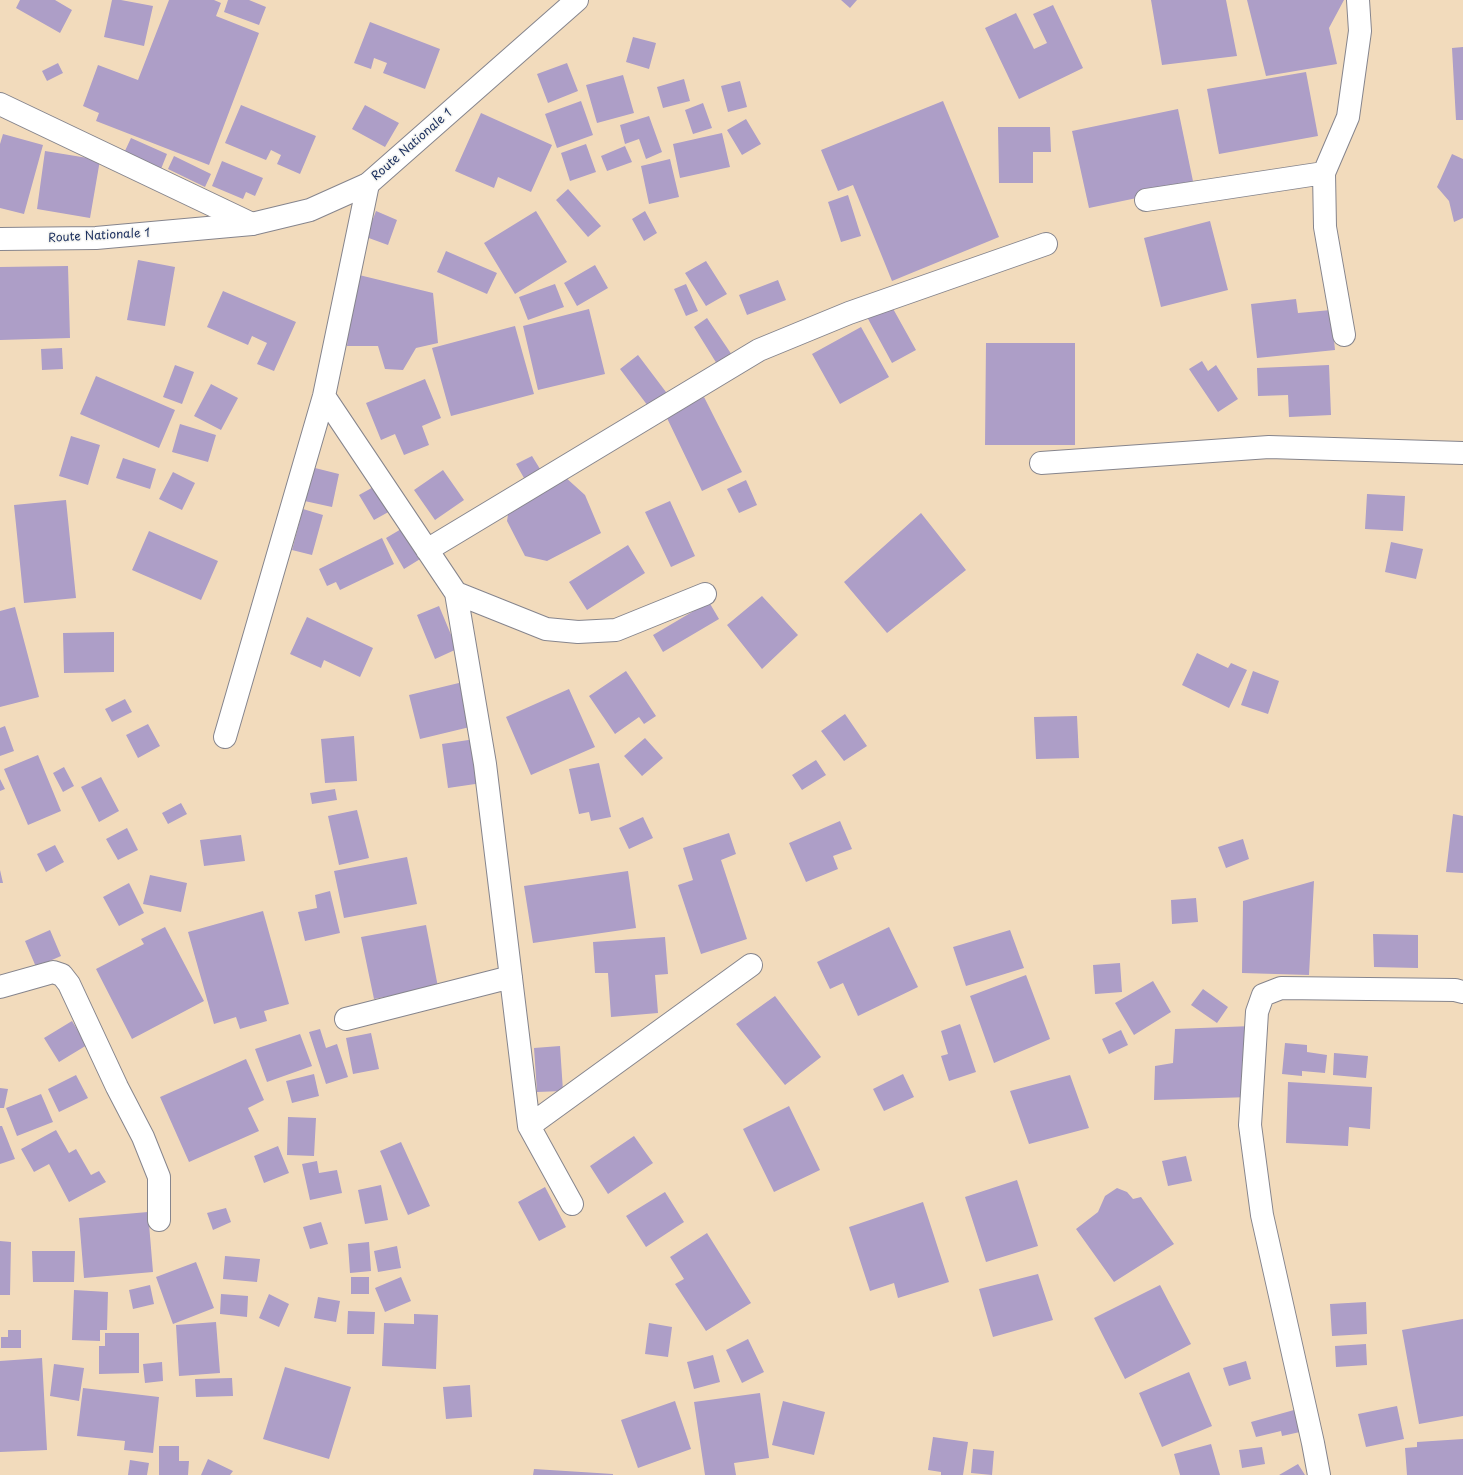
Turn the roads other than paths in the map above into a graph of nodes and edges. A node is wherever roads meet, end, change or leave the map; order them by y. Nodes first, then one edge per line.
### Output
1 (577, 0) edge
2 (1358, 0) edge
3 (0, 104) edge
4 (1324, 173) junction
5 (368, 184) junction
6 (1146, 200) dead end
7 (252, 224) junction
8 (0, 239) edge
9 (1046, 244) dead end
10 (1344, 335) dead end
11 (324, 396) junction
12 (1463, 453) edge
13 (1041, 463) dead end
14 (427, 550) junction
15 (456, 593) junction
16 (705, 594) dead end
17 (224, 737) dead end
18 (751, 965) dead end
19 (511, 977) junction
20 (0, 987) edge
21 (1463, 992) edge
22 (346, 1019) dead end
23 (529, 1126) junction
24 (572, 1204) dead end
25 (159, 1220) dead end
26 (1319, 1475) edge

1 - 5 street, Route Nationale 1
2 - 4 street
3 - 7 street
4 - 6 street
4 - 10 street
5 - 7 street, Route Nationale 1
5 - 11 street
7 - 8 street, Route Nationale 1
9 - 14 street
11 - 14 street
11 - 17 street
12 - 13 street
14 - 15 street
15 - 16 street
15 - 19 street
18 - 23 street
19 - 22 street
19 - 23 street
20 - 25 street
21 - 26 street
23 - 24 street

